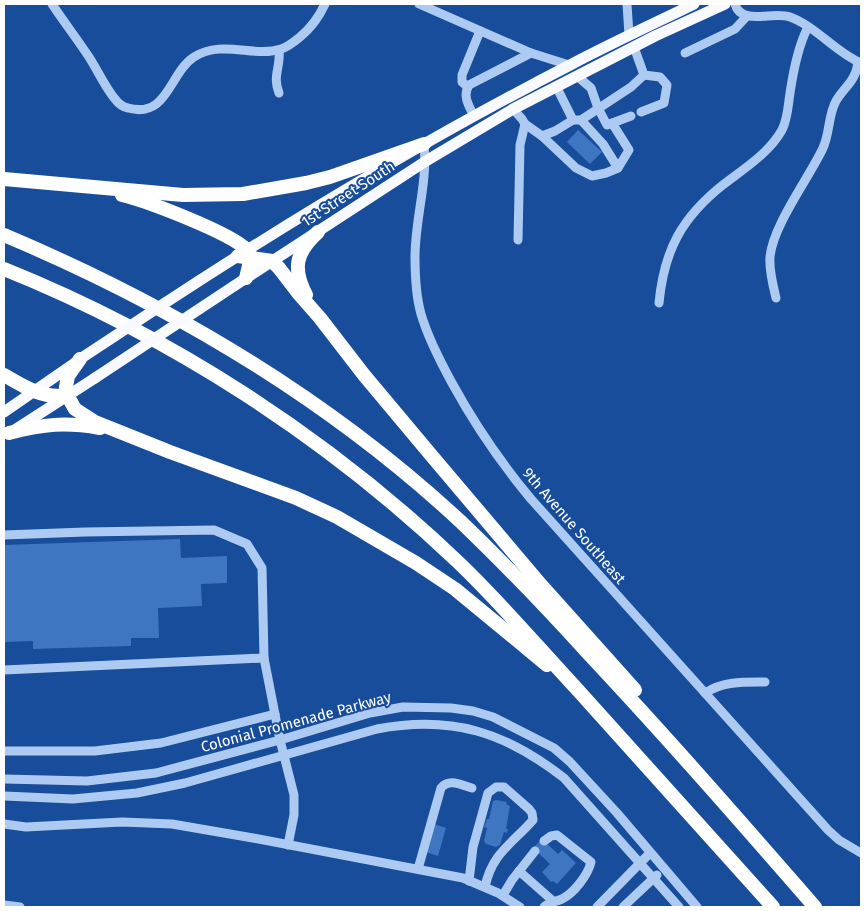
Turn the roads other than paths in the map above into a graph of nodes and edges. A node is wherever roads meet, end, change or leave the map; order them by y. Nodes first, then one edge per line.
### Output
1 (52, 4) edge
2 (325, 4) edge
3 (422, 4) edge
4 (443, 4) edge
5 (627, 4) edge
6 (694, 4) edge
7 (726, 4) edge
8 (735, 4) edge
9 (441, 14) junction
10 (747, 16) junction
11 (808, 27) junction
12 (480, 31) junction
13 (628, 35) junction
14 (634, 47) junction
15 (279, 50) junction
16 (685, 52) dead end
17 (531, 53) junction
18 (860, 62) edge
19 (569, 65) junction
20 (644, 75) junction
21 (577, 76) junction
22 (556, 86) junction
23 (468, 87) junction
24 (280, 93) dead end
25 (598, 108) junction
26 (513, 109) junction
27 (641, 112) dead end
28 (474, 116) junction
29 (631, 116) dead end
30 (577, 120) junction
31 (525, 124) junction
32 (612, 124) junction
33 (542, 136) junction
34 (424, 144) junction
35 (426, 161) junction
36 (618, 168) junction
37 (4, 179) edge
38 (82, 186) junction
39 (318, 232) junction
40 (4, 236) edge
41 (518, 240) dead end
42 (241, 256) junction
43 (272, 261) junction
44 (4, 269) edge
45 (240, 282) junction
46 (776, 298) dead end
47 (659, 303) dead end
48 (316, 314) junction
49 (80, 360) junction
50 (4, 375) edge
51 (35, 391) junction
52 (68, 395) junction
53 (4, 412) edge
54 (119, 431) junction
55 (7, 435) edge
56 (4, 535) edge
57 (264, 658) junction
58 (4, 670) edge
59 (765, 682) dead end
60 (575, 687) junction
61 (705, 693) junction
62 (274, 714) junction
63 (655, 725) junction
64 (280, 740) junction
65 (4, 751) edge
66 (284, 755) junction
67 (4, 780) edge
68 (472, 788) dead end
69 (4, 796) edge
70 (4, 824) edge
71 (544, 841) dead end
72 (288, 845) junction
73 (535, 851) dead end
74 (650, 853) junction
75 (861, 853) edge
76 (640, 863) junction
77 (418, 869) junction
78 (663, 869) junction
79 (519, 871) junction
80 (653, 879) junction
81 (469, 881) junction
82 (485, 887) junction
83 (503, 895) junction
84 (554, 901) junction
85 (4, 905) edge
86 (516, 906) edge
87 (20, 907) edge
88 (544, 907) edge
89 (597, 907) edge
90 (623, 907) edge
91 (679, 907) edge
92 (697, 907) edge
93 (773, 907) edge
94 (815, 907) edge

1 - 15 street
2 - 15 street
3 - 9 street
4 - 9 street
5 - 13 street
6 - 13 main road, 1st Street South
7 - 14 main road, 1st Street South
8 - 10 street
9 - 12 street
10 - 11 street
10 - 16 street
11 - 18 street
11 - 47 street
12 - 17 street
12 - 23 street
13 - 14 main road
13 - 19 main road, 1st Street South
14 - 20 street
14 - 21 main road, 1st Street South
15 - 24 street
17 - 19 street
17 - 23 street
18 - 46 street
19 - 21 main road
19 - 28 main road, 1st Street South
20 - 25 street
20 - 27 street
21 - 22 main road, 1st Street South
21 - 25 street
22 - 26 main road, 1st Street South
22 - 30 street
23 - 28 street
25 - 30 street
25 - 32 street
26 - 31 street
26 - 35 main road, 1st Street South
28 - 34 main road, 1st Street South
29 - 32 street
30 - 33 street
30 - 36 street
31 - 33 street
31 - 41 street
32 - 36 street
33 - 36 street
34 - 35 street, 9th Avenue Southeast
34 - 38 highway
34 - 42 main road, 1st Street South
35 - 39 main road, 1st Street South
35 - 61 street, 9th Avenue Southeast
37 - 38 highway
38 - 42 highway
39 - 43 main road, 1st Street South
39 - 48 highway
40 - 63 highway
42 - 43 highway
42 - 45 highway
42 - 49 main road, 1st Street South, bridge
43 - 45 main road, 1st Street South
43 - 48 highway
44 - 60 highway
45 - 52 main road, 1st Street South, bridge
48 - 63 highway
49 - 51 main road, 1st Street South
49 - 52 highway
50 - 51 highway
51 - 52 highway
51 - 53 main road, 1st Street South
52 - 54 highway
52 - 55 main road, 1st Street South
54 - 55 highway
54 - 60 highway
56 - 57 street
57 - 58 street
57 - 62 street
59 - 61 street
60 - 93 highway
61 - 75 street, 9th Avenue Southeast
62 - 64 street
62 - 65 street
63 - 94 highway
64 - 66 street
64 - 67 street, Colonial Promenade Parkway
64 - 74 street, Colonial Promenade Parkway
66 - 69 street, Colonial Promenade Parkway
66 - 72 street
66 - 76 street, Colonial Promenade Parkway
68 - 77 street
70 - 72 street
71 - 84 street
72 - 77 street
73 - 79 street
74 - 76 street
74 - 78 street, Colonial Promenade Parkway
76 - 80 street, Colonial Promenade Parkway
76 - 89 street
77 - 81 street
78 - 80 street
78 - 92 street, Colonial Promenade Parkway
79 - 83 street
79 - 84 street
80 - 90 street
80 - 91 street, Colonial Promenade Parkway
81 - 82 street
81 - 82 street
82 - 83 street
83 - 86 street
84 - 88 street
85 - 87 street

